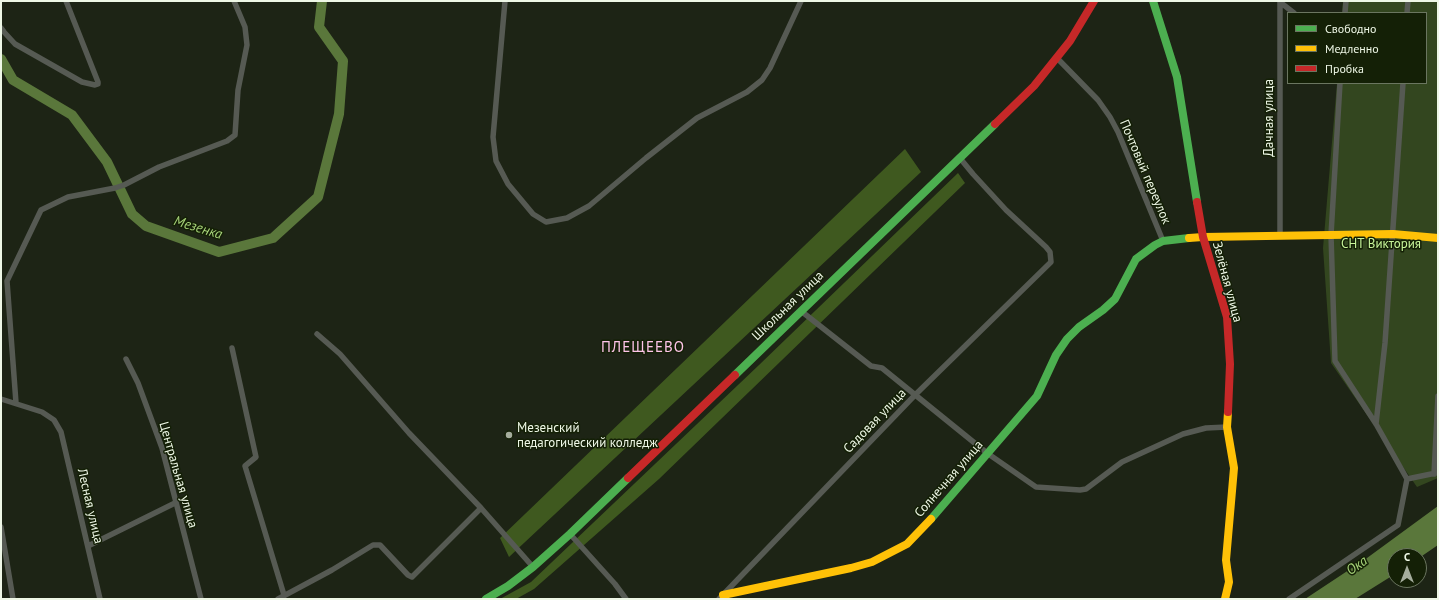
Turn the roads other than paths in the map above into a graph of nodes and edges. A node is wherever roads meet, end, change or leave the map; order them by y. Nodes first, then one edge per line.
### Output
1 (66, 1) edge
2 (234, 1) edge
3 (505, 1) edge
4 (801, 1) edge
5 (1094, 1) edge
6 (1153, 1) edge
7 (1280, 1) edge
8 (1346, 1) edge
9 (1408, 1) edge
10 (1293, 12) edge
11 (1345, 12) edge
12 (1407, 12) edge
13 (1, 28) edge
14 (1057, 58) junction
15 (1340, 84) edge
16 (1403, 84) edge
17 (959, 157) junction
18 (1392, 234) junction
19 (1280, 235) junction
20 (1331, 235) junction
21 (1203, 237) junction
22 (1438, 238) edge
23 (1163, 241) junction
24 (801, 311) junction
25 (317, 334) dead end
26 (232, 348) dead end
27 (126, 360) dead end
28 (915, 395) junction
29 (1438, 396) edge
30 (1, 398) edge
31 (16, 404) junction
32 (1376, 424) junction
33 (1228, 427) junction
34 (986, 453) junction
35 (1436, 473) edge
36 (1407, 479) junction
37 (175, 503) junction
38 (481, 508) junction
39 (1, 527) edge
40 (570, 534) junction
41 (88, 546) junction
42 (533, 567) junction
43 (284, 595) junction
44 (721, 597) edge
45 (1225, 598) edge
46 (13, 599) edge
47 (100, 599) edge
48 (201, 599) edge
49 (278, 599) edge
50 (486, 599) edge
51 (626, 599) edge
52 (1289, 599) edge

1 - 13 street
2 - 31 street
3 - 4 street
5 - 14 street, Школьная улица
6 - 21 street, Зелёная улица
7 - 10 street
7 - 19 street, Дачная улица
8 - 11 street
9 - 12 street
14 - 17 street, Школьная улица
14 - 23 street, Почтовый переулок
15 - 20 street
16 - 18 street
17 - 24 street, Школьная улица
17 - 28 street, Садовая улица
18 - 20 street
18 - 22 street
18 - 32 street
19 - 20 street
19 - 21 street
20 - 32 street
21 - 23 street
21 - 33 street, Зелёная улица
23 - 34 street, Солнечная улица
24 - 28 street
24 - 40 street, Школьная улица
25 - 38 street
26 - 43 street
27 - 37 street, Центральная улица
28 - 34 street
28 - 44 street, Садовая улица
29 - 35 street
30 - 31 street
31 - 41 street, Лесная улица
32 - 36 street
33 - 34 street
33 - 45 street, Зелёная улица
34 - 44 street, Солнечная улица
35 - 36 street
36 - 52 street
37 - 41 street
37 - 48 street, Центральная улица
38 - 42 street
38 - 43 street
39 - 46 street
40 - 42 street, Школьная улица
40 - 51 street
41 - 47 street, Лесная улица
42 - 50 street, Школьная улица
43 - 49 street

